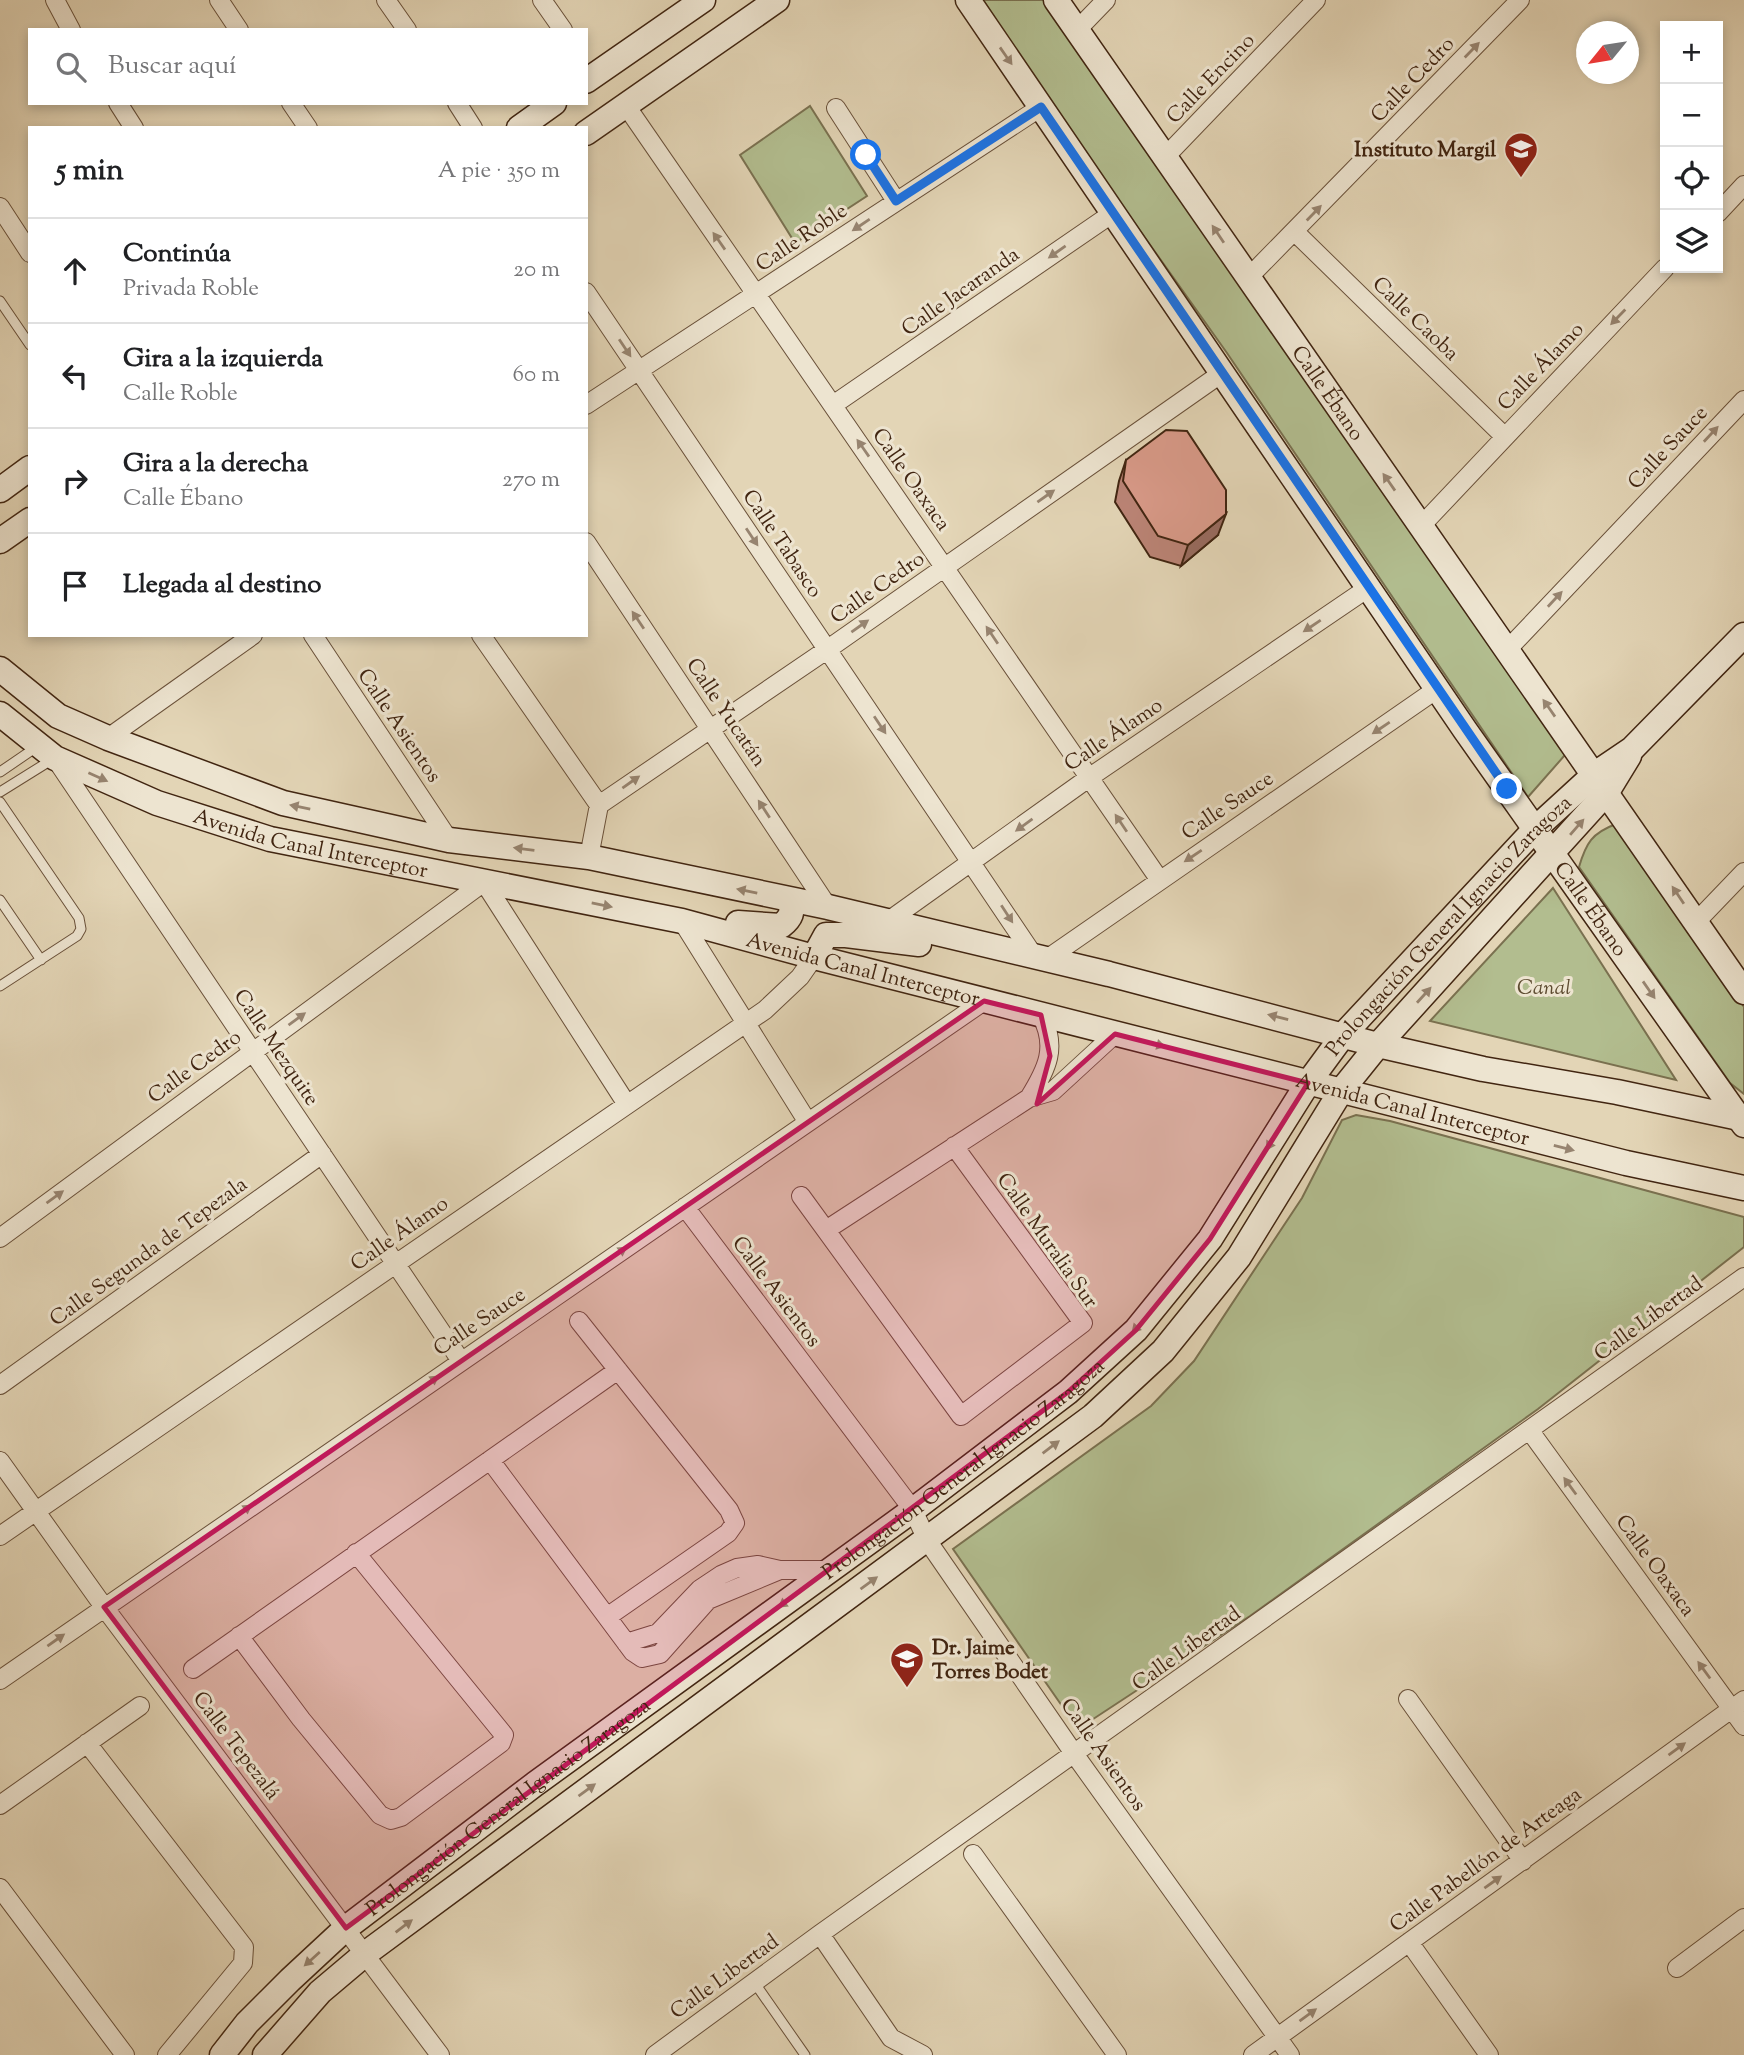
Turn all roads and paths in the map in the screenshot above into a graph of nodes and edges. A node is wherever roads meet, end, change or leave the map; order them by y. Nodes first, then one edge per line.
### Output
1 (55, 0) edge
2 (219, 0) edge
3 (386, 0) edge
4 (542, 0) edge
5 (703, 0) edge
6 (777, 0) edge
7 (968, 0) edge
8 (1056, 0) edge
9 (1106, 0) edge
10 (1316, 0) edge
11 (1520, 0) edge
12 (70, 28) edge
13 (238, 28) edge
14 (406, 28) edge
15 (562, 28) edge
16 (1077, 30) junction
17 (589, 72) edge
18 (119, 105) edge
19 (292, 105) edge
20 (458, 105) edge
21 (551, 105) edge
22 (627, 107) junction
23 (1041, 107) junction
24 (836, 108) dead end
25 (133, 126) edge
26 (307, 126) edge
27 (472, 126) edge
28 (522, 126) edge
29 (588, 132) edge
30 (1166, 156) junction
31 (1744, 185) edge
32 (896, 201) junction
33 (0, 207) edge
34 (1721, 210) edge
35 (1113, 213) junction
36 (1295, 232) junction
37 (28, 250) edge
38 (1660, 273) edge
39 (1248, 278) junction
40 (588, 295) edge
41 (757, 295) junction
42 (0, 301) edge
43 (28, 342) edge
44 (639, 370) junction
45 (1222, 373) junction
46 (1744, 400) edge
47 (588, 404) edge
48 (833, 405) junction
49 (1504, 436) junction
50 (28, 469) edge
51 (1, 485) edge
52 (28, 521) edge
53 (1420, 527) junction
54 (0, 541) edge
55 (588, 545) edge
56 (945, 566) junction
57 (1368, 588) junction
58 (1744, 635) edge
59 (250, 637) edge
60 (314, 637) edge
61 (482, 637) edge
62 (828, 649) junction
63 (1508, 649) junction
64 (0, 669) edge
65 (1437, 689) junction
66 (2, 719) edge
67 (710, 728) junction
68 (108, 738) junction
69 (47, 751) junction
70 (0, 772) edge
71 (1090, 777) junction
72 (1601, 783) junction
73 (0, 792) edge
74 (0, 802) edge
75 (599, 805) junction
76 (1536, 828) junction
77 (449, 840) junction
78 (1553, 854) junction
79 (589, 857) junction
80 (972, 862) junction
81 (1744, 872) edge
82 (1159, 879) junction
83 (484, 882) junction
84 (0, 900) edge
85 (789, 900) junction
86 (828, 907) junction
87 (682, 921) junction
88 (887, 922) junction
89 (1696, 922) junction
90 (972, 943) junction
91 (814, 957) junction
92 (41, 960) junction
93 (1040, 960) junction
94 (0, 986) edge
95 (1744, 992) edge
96 (984, 1000) junction
97 (1041, 1015) junction
98 (746, 1022) junction
99 (1115, 1034) junction
100 (1344, 1034) junction
101 (1378, 1045) junction
102 (253, 1052) junction
103 (1308, 1083) junction
104 (1341, 1091) junction
105 (1029, 1098) junction
106 (626, 1103) junction
107 (807, 1121) junction
108 (1743, 1121) edge
109 (954, 1146) junction
110 (322, 1154) junction
111 (1744, 1188) edge
112 (801, 1196) dead end
113 (685, 1207) junction
114 (826, 1230) junction
115 (0, 1238) edge
116 (395, 1262) junction
117 (1744, 1278) edge
118 (579, 1321) dead end
119 (461, 1361) junction
120 (618, 1370) junction
121 (0, 1385) edge
122 (1530, 1431) junction
123 (490, 1460) junction
124 (0, 1461) edge
125 (913, 1510) junction
126 (36, 1511) junction
127 (0, 1536) edge
128 (928, 1540) junction
129 (356, 1553) junction
130 (829, 1570) junction
131 (104, 1606) junction
132 (607, 1617) junction
133 (239, 1636) junction
134 (193, 1669) dead end
135 (0, 1680) edge
136 (1408, 1699) dead end
137 (1738, 1705) edge
138 (140, 1706) dead end
139 (1744, 1726) edge
140 (88, 1743) junction
141 (1075, 1755) junction
142 (0, 1805) edge
143 (973, 1854) dead end
144 (1523, 1861) junction
145 (0, 1888) edge
146 (1744, 1918) edge
147 (346, 1928) junction
148 (820, 1934) junction
149 (1409, 1941) junction
150 (365, 1954) junction
151 (1677, 1968) dead end
152 (754, 1982) junction
153 (1278, 2038) junction
154 (125, 2055) edge
155 (167, 2055) edge
156 (222, 2055) edge
157 (265, 2055) edge
158 (440, 2055) edge
159 (655, 2055) edge
160 (805, 2055) edge
161 (923, 2055) edge
162 (1117, 2055) edge
163 (1253, 2055) edge
164 (1290, 2055) edge
165 (1489, 2055) edge

1 - 12 street
2 - 13 street
3 - 14 street
4 - 15 street
5 - 17 street
6 - 22 street
7 -> 23 street, Calle Ébano
8 - 16 street, Calle Ébano
9 - 16 street
10 - 30 street, Calle Encino
36 -> 11 street, Calle Cedro
16 - 30 street, Calle Ébano
18 - 25 street
19 - 26 street
20 - 27 street
21 - 28 street
22 - 29 street
41 -> 22 street, Calle Oaxaca
23 - 32 street, Calle Roble
23 - 35 street, Calle Ébano
24 - 32 street
39 -> 30 street, Calle Ébano
31 - 34 street
32 -> 41 street, Calle Roble
33 - 37 street
35 - 45 street, Calle Ébano
35 -> 48 street, Calle Jacaranda
36 - 39 street, Calle Cedro
36 - 49 street, Calle Caoba
38 -> 49 street, Calle Álamo
53 -> 39 street, Calle Ébano
40 -> 44 street, Calle Tabasco
41 - 44 street, Calle Roble
41 - 48 street, Calle Oaxaca
42 - 43 lane
44 - 47 street, Calle Roble
44 -> 62 street, Calle Tabasco
56 -> 45 street, Calle Cedro
45 - 57 street, Calle Ébano
63 -> 46 street, Calle Sauce
56 -> 48 street, Calle Oaxaca
49 - 53 street, Calle Álamo
50 - 51 street
52 - 54 street
53 - 63 street, Calle Ébano
67 -> 55 street, Calle Yucatán
62 -> 56 street, Calle Cedro
71 -> 56 street, Calle Oaxaca
57 - 65 street, Calle Ébano
57 -> 71 street, Calle Álamo
58 - 72 street
59 - 68 street
60 - 77 street, Calle Asientos
61 - 75 street
62 - 67 street, Calle Cedro
62 -> 80 street, Calle Tabasco
72 -> 63 street, Calle Ébano
64 - 68 street, Avenida Canal Interceptor
65 - 76 street, Calle Ébano
65 -> 82 street, Calle Sauce
66 - 69 street, Avenida Canal Interceptor
75 -> 67 street, Calle Cedro
86 -> 67 street, Calle Yucatán
77 -> 68 street, Avenida Canal Interceptor
69 - 70 lane
69 - 73 lane
69 -> 83 street, Avenida Canal Interceptor
69 - 102 street, Calle Mezquite
71 -> 80 street, Calle Álamo
82 -> 71 street, Calle Oaxaca
72 - 76 street, Prolongación General Ignacio Zaragoza
78 -> 72 street, Prolongación General Ignacio Zaragoza
89 -> 72 street, Calle Ébano
74 - 92 lane
75 - 79 street
76 - 78 street, Calle Ébano
76 - 100 street, Prolongación General Ignacio Zaragoza
79 -> 77 street, Avenida Canal Interceptor
101 -> 78 street, Prolongación General Ignacio Zaragoza
78 -> 108 street, Calle Ébano
85 -> 79 street, Avenida Canal Interceptor
80 - 88 street, Calle Álamo
80 -> 93 street, Calle Tabasco
81 - 89 street
82 - 93 street, Calle Sauce
83 -> 87 street, Avenida Canal Interceptor
102 -> 83 street, Calle Cedro
83 - 106 street
84 - 92 lane
85 - 86 street, Avenida Canal Interceptor
85 - 87 street
86 - 88 street, Avenida Canal Interceptor
87 - 91 street, Avenida Canal Interceptor
87 - 98 street
88 - 90 street, Avenida Canal Interceptor
89 - 95 street, Calle Ébano
90 - 91 street
90 - 93 street, Avenida Canal Interceptor
91 - 96 street, Avenida Canal Interceptor
91 - 98 street, Calle Álamo
92 - 94 lane
100 -> 93 street, Avenida Canal Interceptor
96 - 97 street, Avenida Canal Interceptor
96 - 107 street, Calle Sauce
97 - 99 street, Avenida Canal Interceptor
97 - 105 street
98 - 106 street, Calle Álamo
98 - 107 street
99 -> 103 street, Avenida Canal Interceptor
99 - 105 street
100 - 101 street, Avenida Canal Interceptor
100 - 103 street, Prolongación General Ignacio Zaragoza
101 - 104 street, Prolongación General Ignacio Zaragoza
101 - 108 street, Avenida Canal Interceptor
102 - 110 street, Calle Mezquite
115 -> 102 street, Calle Cedro
103 - 104 street, Avenida Canal Interceptor
103 -> 125 street, Prolongación General Ignacio Zaragoza
104 -> 111 street, Avenida Canal Interceptor
128 -> 104 street, Prolongación General Ignacio Zaragoza
105 - 109 street
106 - 116 street, Calle Álamo
107 - 113 street, Calle Sauce
109 - 114 street
109 - 114 street, Calle Muralia Sur
110 - 116 street, Calle Mezquite
110 - 121 street, Calle Segunda de Tepezala
112 - 114 street, Calle Muralia Sur
119 -> 113 street, Calle Sauce
113 - 125 street, Calle Asientos
116 - 119 street, Calle Mezquite
116 - 126 street, Calle Álamo
117 - 122 street, Calle Libertad
118 - 120 street
131 -> 119 street, Calle Sauce
120 - 123 street
120 - 132 street
137 -> 122 street, Calle Oaxaca
122 - 141 street, Calle Libertad
123 - 129 street
123 - 132 street
124 - 126 street, Calle Tepezalá
125 - 128 street, Calle Asientos
125 - 130 street, Prolongación General Ignacio Zaragoza
126 - 127 street, Calle Álamo
126 - 131 street, Calle Tepezalá
128 - 141 street, Calle Asientos
150 -> 128 street, Prolongación General Ignacio Zaragoza
129 - 133 street
129 - 133 street
130 - 132 street
130 -> 147 street, Prolongación General Ignacio Zaragoza
135 -> 131 street, Calle Sauce
131 - 147 street, Calle Tepezalá
133 - 134 street
136 - 144 street
137 - 139 street, Calle Oaxaca
144 -> 137 street, Calle Pabellón de Arteaga
138 - 140 street
140 - 142 street
140 - 155 street
141 - 148 street, Calle Libertad
141 - 153 street, Calle Asientos
143 - 162 street
149 -> 144 street, Calle Pabellón de Arteaga
145 - 154 street
146 - 151 street
147 - 150 street, Calle Tepezalá
147 -> 156 street, Prolongación General Ignacio Zaragoza
148 - 152 street, Calle Libertad
148 - 161 street
153 -> 149 street, Calle Pabellón de Arteaga
149 - 165 street
150 - 157 street, Prolongación General Ignacio Zaragoza
150 - 158 street, Calle Tepezalá
152 - 159 street, Calle Libertad
152 - 160 lane
153 - 163 street, Calle Pabellón de Arteaga
153 - 164 street, Calle Asientos

